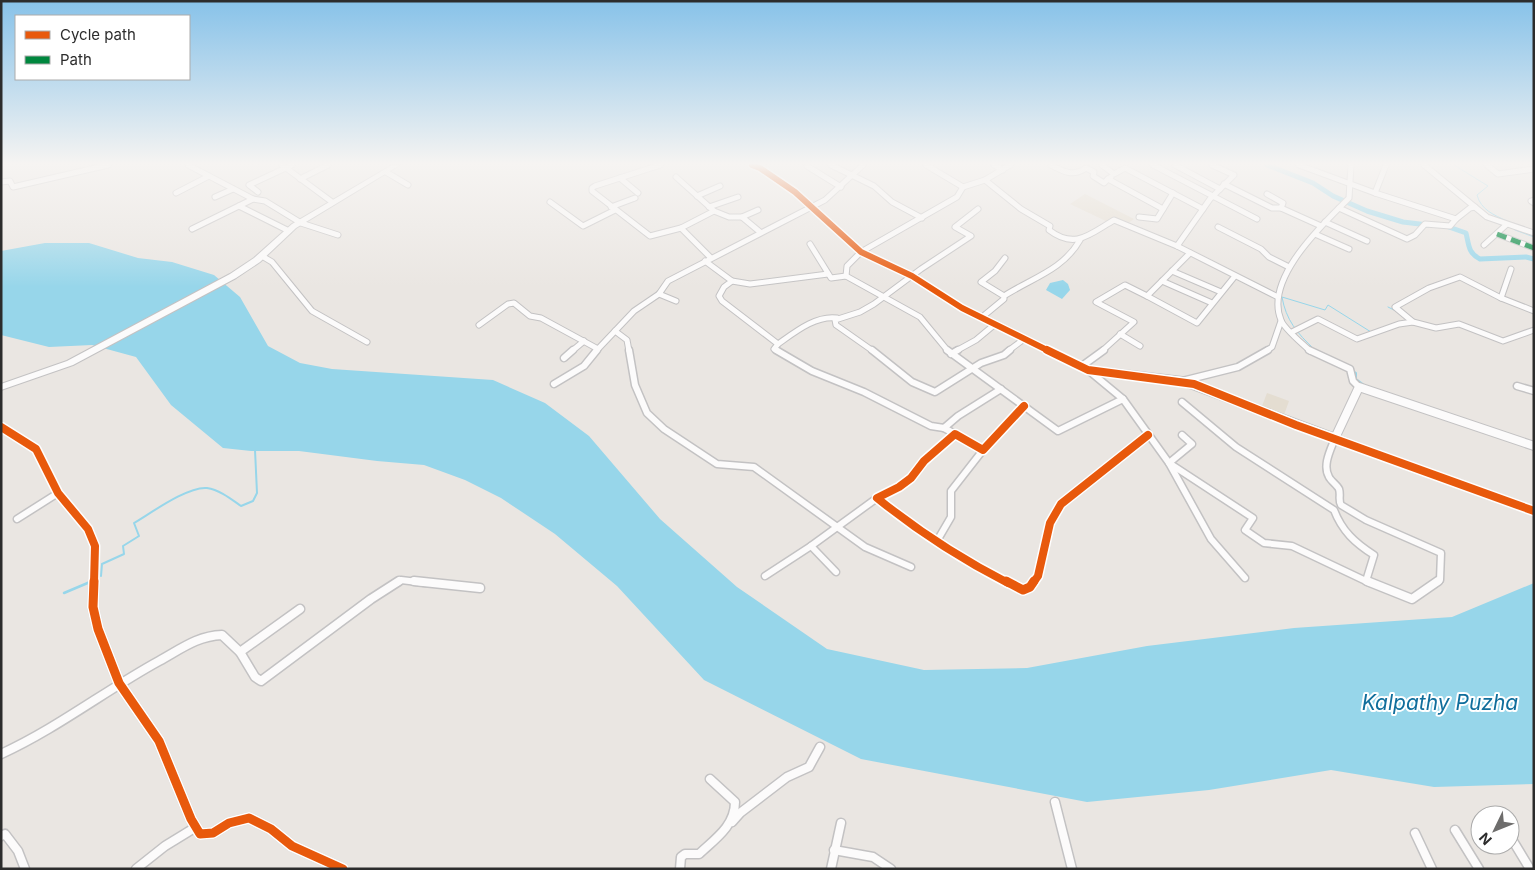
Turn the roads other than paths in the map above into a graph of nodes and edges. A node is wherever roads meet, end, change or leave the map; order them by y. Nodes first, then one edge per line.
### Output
1 (239, 206) joint
2 (273, 206) edge
3 (327, 206) edge
4 (555, 206) edge
5 (609, 206) edge
6 (619, 206) edge
7 (713, 206) edge
8 (812, 206) joint
9 (899, 206) edge
10 (943, 206) edge
11 (1017, 206) edge
12 (1157, 206) edge
13 (1165, 206) edge
14 (1195, 206) edge
15 (1206, 206) edge
16 (1230, 206) edge
17 (1267, 206) edge
18 (1342, 206) edge
19 (1414, 206) edge
20 (1475, 206) joint
21 (709, 207) joint
22 (1281, 208) joint
23 (1339, 208) junction
24 (613, 209) junction
25 (978, 209) dead end
26 (1163, 209) junction
27 (758, 210) dead end
28 (1203, 210) junction
29 (714, 211) junction
30 (742, 217) junction
31 (1138, 217) dead end
32 (922, 218) junction
33 (1257, 219) dead end
34 (1456, 219) junction
35 (301, 223) junction
36 (1323, 224) junction
37 (1506, 225) junction
38 (1218, 227) dead end
39 (681, 228) junction
40 (192, 229) dead end
41 (289, 231) junction
42 (760, 232) junction
43 (1534, 233) edge
44 (1315, 234) junction
45 (1497, 234) junction
46 (338, 235) dead end
47 (1080, 240) junction
48 (1367, 241) dead end
49 (810, 244) dead end
50 (1484, 245) dead end
51 (1177, 246) junction
52 (1534, 248) edge
53 (1349, 249) dead end
54 (860, 252) junction
55 (1190, 253) junction
56 (262, 256) junction
57 (1005, 258) dead end
58 (708, 259) junction
59 (1289, 267) junction
60 (1511, 269) dead end
61 (1172, 271) junction
62 (828, 274) junction
63 (846, 276) junction
64 (912, 276) junction
65 (1235, 276) junction
66 (1162, 281) junction
67 (732, 282) junction
68 (1221, 292) junction
69 (659, 294) junction
70 (1004, 296) junction
71 (1147, 296) junction
72 (886, 297) junction
73 (1278, 297) junction
74 (1500, 298) junction
75 (676, 301) dead end
76 (1212, 304) junction
77 (1534, 310) edge
78 (837, 318) junction
79 (981, 318) junction
80 (1282, 321) junction
81 (1413, 322) junction
82 (479, 324) dead end
83 (994, 325) junction
84 (616, 330) junction
85 (1534, 330) edge
86 (1292, 332) junction
87 (1120, 334) junction
88 (1024, 339) junction
89 (584, 341) junction
90 (367, 342) dead end
91 (778, 344) junction
92 (1140, 346) dead end
93 (598, 349) junction
94 (951, 354) junction
95 (564, 358) dead end
96 (1085, 368) junction
97 (971, 370) junction
98 (1182, 381) junction
99 (554, 384) dead end
100 (1517, 386) dead end
101 (1, 387) edge
102 (1359, 388) junction
103 (1001, 389) junction
104 (1534, 391) edge
105 (1123, 399) junction
106 (1182, 402) dead end
107 (1024, 406) junction
108 (1, 427) edge
109 (944, 428) junction
110 (955, 434) junction
111 (1148, 435) junction
112 (1182, 435) dead end
113 (1335, 438) junction
114 (1534, 446) edge
115 (983, 450) junction
116 (1169, 463) junction
117 (58, 493) junction
118 (877, 498) junction
119 (1341, 505) junction
120 (1332, 509) junction
121 (1534, 512) edge
122 (17, 519) dead end
123 (836, 528) junction
124 (937, 541) junction
125 (811, 546) junction
126 (911, 568) dead end
127 (836, 572) dead end
128 (765, 576) dead end
129 (1246, 578) dead end
130 (1366, 581) junction
131 (480, 588) dead end
132 (300, 609) dead end
133 (240, 652) junction
134 (120, 683) junction
135 (820, 747) dead end
136 (1, 754) edge
137 (710, 779) dead end
138 (1055, 802) dead end
139 (841, 823) dead end
140 (730, 824) junction
141 (196, 827) junction
142 (1455, 830) dead end
143 (1415, 833) dead end
144 (1, 836) edge
145 (834, 850) junction
146 (1520, 852) edge
147 (323, 865) edge
148 (25, 869) edge
149 (136, 869) edge
150 (343, 869) edge
151 (680, 869) edge
152 (831, 869) edge
153 (891, 869) edge
154 (1072, 869) edge
155 (1432, 869) edge
156 (1479, 869) edge
157 (1530, 869) edge

1 - 40 street
1 - 41 street
2 - 35 street
3 - 35 main road
4 - 24 street
5 - 24 street
6 - 24 street
7 - 21 street
8 - 42 street
8 - 54 street
9 - 32 street
10 - 32 street
11 - 47 street
12 - 26 street
13 - 26 street
14 - 28 street
15 - 28 street
16 - 33 street
17 - 22 street
18 - 23 street
19 - 34 street
20 - 34 street
20 - 37 street
21 - 29 street
22 - 36 street
23 - 34 street
23 - 36 street
24 - 39 street
25 - 64 street
26 - 31 street
27 - 30 street
28 - 51 street
29 - 30 street
29 - 39 street
30 - 42 street
32 - 54 street
35 - 41 main road
35 - 46 street
36 - 44 street
36 - 48 street
37 - 43 street
37 - 45 street
38 - 59 street
39 - 58 street
41 - 56 main road
42 - 58 street
44 - 53 street
44 - 59 street
45 - 50 street
45 - 52 street
47 - 51 street
47 - 70 street
49 - 62 street
51 - 55 street
54 - 63 street
54 - 64 street
55 - 61 street
55 - 65 street
56 - 90 street
56 - 101 main road
57 - 70 street
58 - 67 street
58 - 69 street
59 - 73 street
60 - 74 street
61 - 66 street
61 - 68 street
62 - 63 street
62 - 67 street
63 - 72 street
64 - 72 street
64 - 79 street
65 - 68 street
65 - 73 street
66 - 71 street
66 - 76 street
67 - 91 street
68 - 76 street
69 - 75 street
69 - 84 street
70 - 79 street
71 - 76 street
71 - 87 street
72 - 78 street
72 - 94 street
73 - 80 street
74 - 77 street
74 - 81 street
78 - 91 street
78 - 97 street
79 - 83 street
80 - 86 street
80 - 98 street
81 - 85 street
81 - 86 street
82 - 89 street
83 - 88 street
83 - 94 street
84 - 93 street
84 - 123 street
86 - 102 street
87 - 92 street
87 - 96 street
88 - 96 street
88 - 97 street
89 - 93 street
89 - 95 street
91 - 109 street
93 - 99 street
94 - 97 street
96 - 98 street
96 - 105 street
97 - 103 street
98 - 113 street
100 - 104 street
102 - 113 street
102 - 114 street
103 - 107 street
103 - 109 street
105 - 107 street
105 - 111 street
106 - 120 street
107 - 115 street
108 - 117 street
109 - 110 street
110 - 115 street
110 - 118 street
111 - 116 street
111 - 124 street
112 - 116 street
113 - 119 street
113 - 121 street
115 - 124 street
116 - 129 street
116 - 130 street
117 - 122 street
117 - 134 street
118 - 123 street
118 - 124 street
119 - 120 street
119 - 130 street
120 - 130 street
123 - 125 street
123 - 126 street
125 - 127 street
125 - 128 street
131 - 133 street
132 - 133 street
133 - 134 street
134 - 136 street
134 - 141 street
135 - 140 street
137 - 140 street
138 - 154 street
139 - 145 street
140 - 151 street
141 - 147 street
141 - 149 street
142 - 156 street
143 - 155 street
144 - 148 street
145 - 152 street
145 - 153 street
146 - 157 street
147 - 150 street

